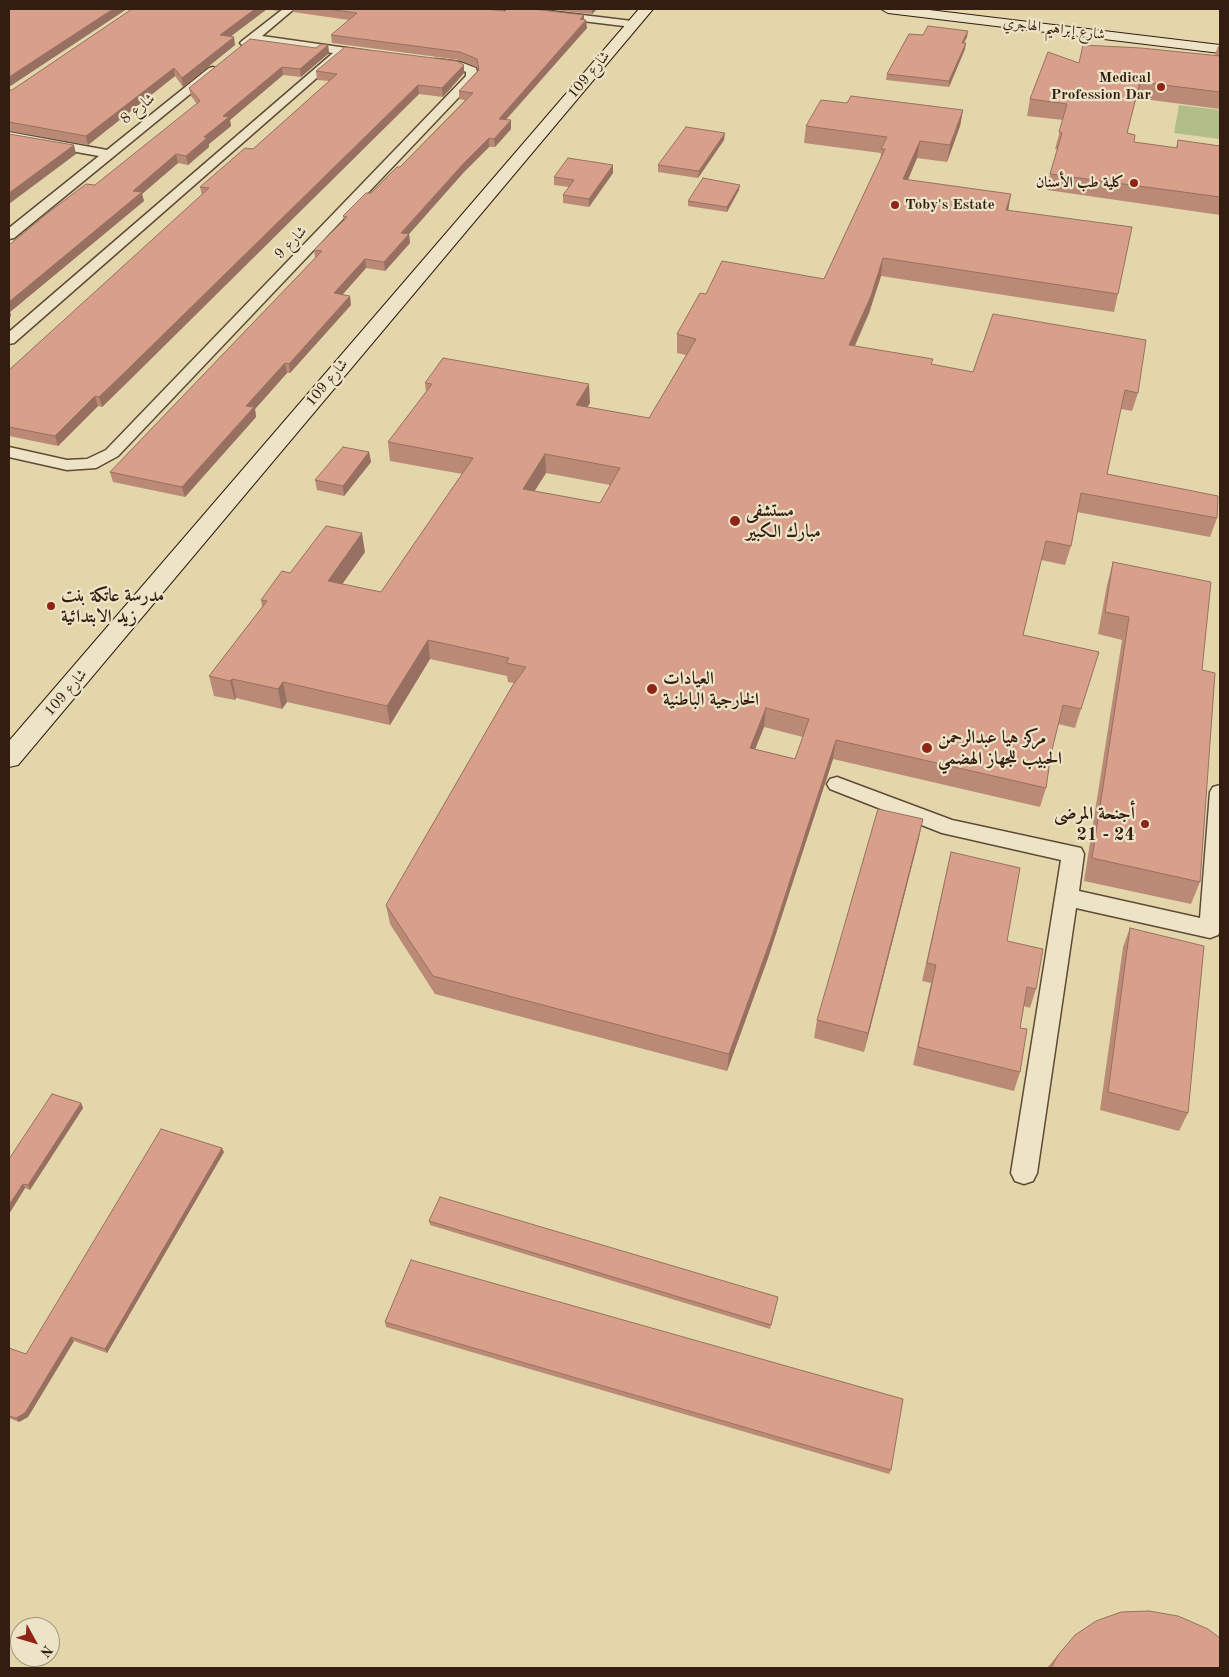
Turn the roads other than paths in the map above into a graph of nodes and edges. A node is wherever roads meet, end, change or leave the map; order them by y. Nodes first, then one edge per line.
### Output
1 (289, 9) edge
2 (508, 9) edge
3 (646, 9) edge
4 (888, 9) edge
5 (988, 9) edge
6 (632, 24) junction
7 (1220, 36) edge
8 (252, 38) junction
9 (1220, 48) edge
10 (237, 50) edge
11 (342, 50) junction
12 (381, 55) edge
13 (420, 60) edge
14 (222, 62) edge
15 (9, 136) edge
16 (109, 154) junction
17 (9, 220) edge
18 (24, 223) junction
19 (9, 235) edge
20 (9, 340) edge
21 (9, 452) edge
22 (11, 753) edge
23 (837, 784) dead end
24 (1220, 792) edge
25 (1067, 897) junction
26 (1024, 1173) dead end

1 - 8 street
2 - 6 street
3 - 6 street, شارع 109
4 - 9 street, شارع إبراهيم الهاجري
5 - 7 street, شارع إبراهيم الهاجري
6 - 22 street, شارع 109
8 - 10 street
8 - 11 street
11 - 12 street
11 - 20 street
13 - 21 street, شارع 9
14 - 16 street, شارع 8
15 - 16 street
16 - 18 street, شارع 8
17 - 18 street
18 - 19 street, شارع 8
23 - 25 street
24 - 25 street
25 - 26 street

